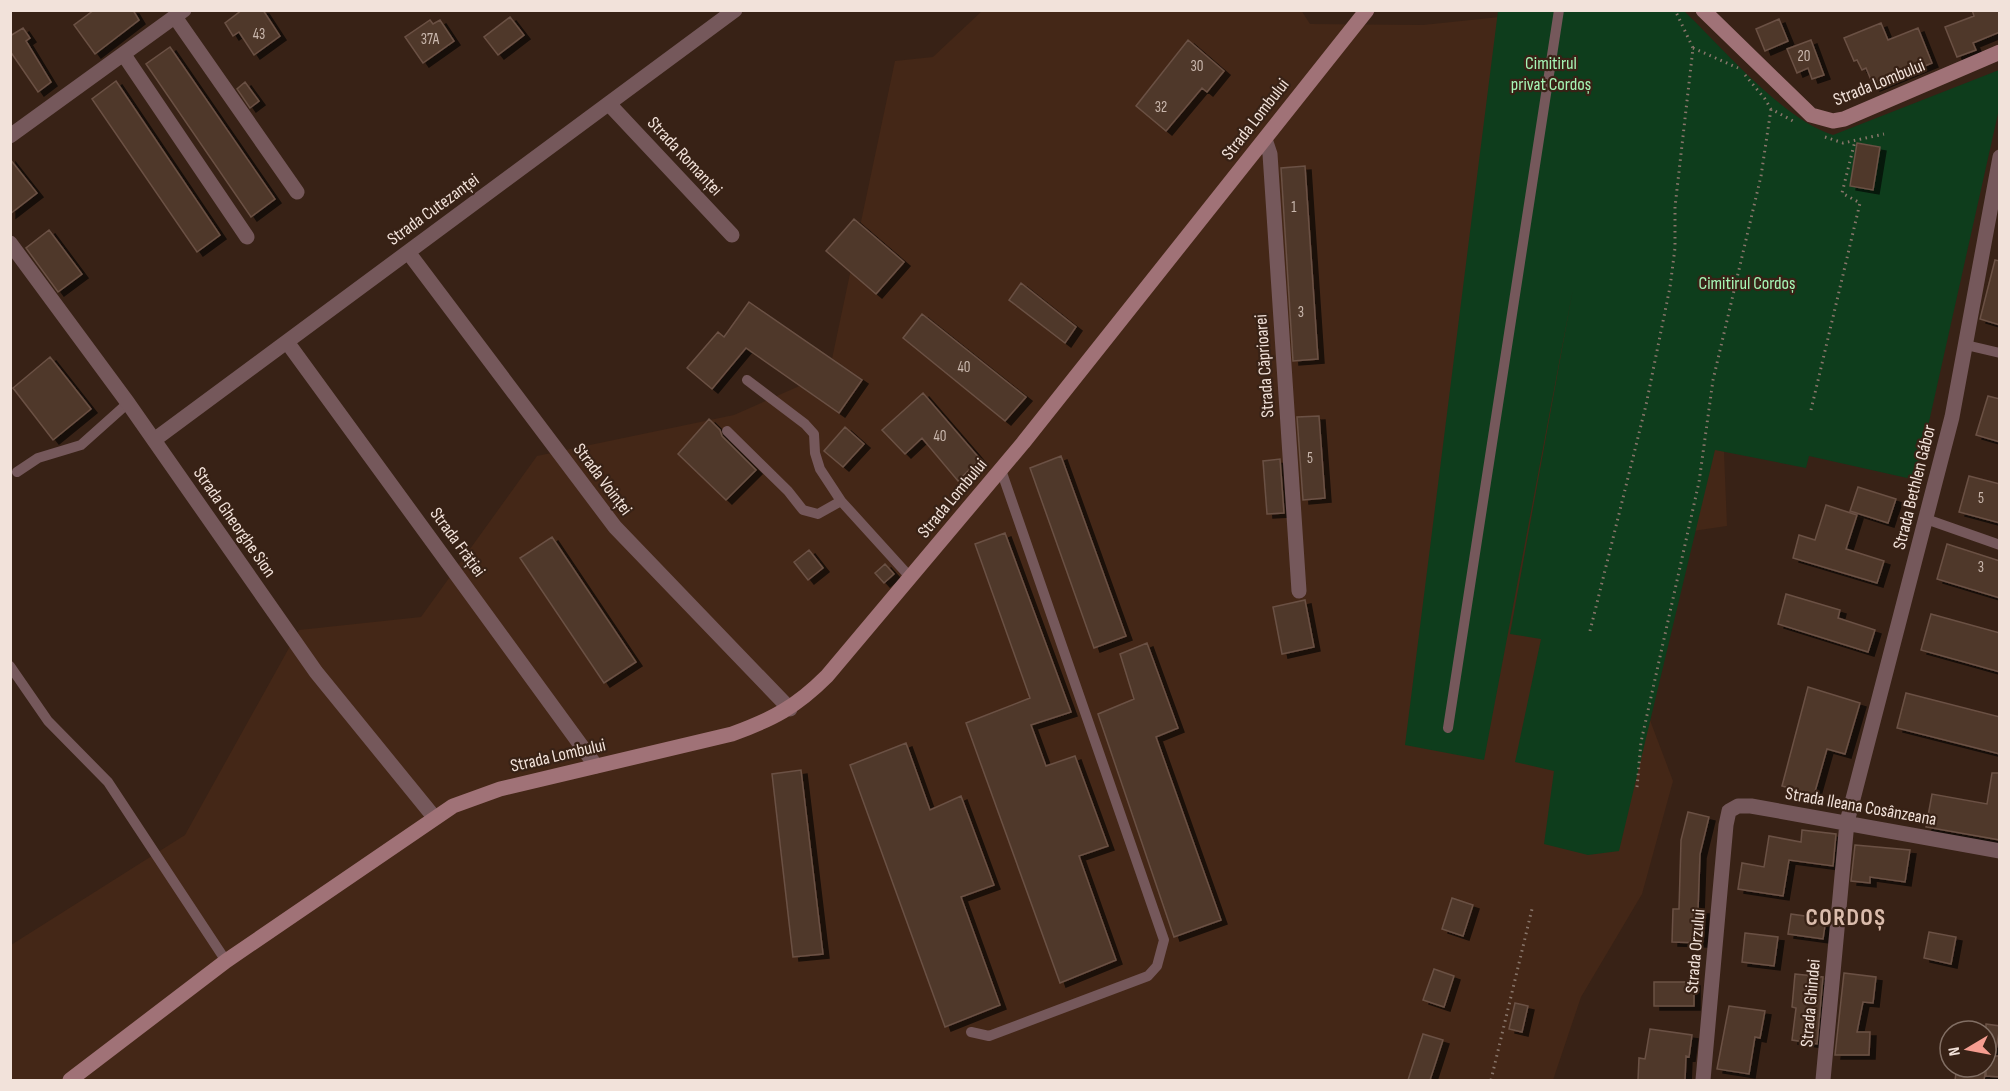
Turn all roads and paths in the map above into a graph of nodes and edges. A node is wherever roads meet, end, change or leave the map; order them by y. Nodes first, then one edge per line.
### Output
1 (735, 10) edge
2 (1367, 10) edge
3 (1559, 10) edge
4 (1675, 10) edge
5 (1703, 10) edge
6 (180, 14) edge
7 (2000, 52) edge
8 (124, 54) junction
9 (609, 104) junction
10 (1771, 110) dead end
11 (10, 136) edge
12 (1265, 139) junction
13 (1855, 141) dead end
14 (2000, 157) edge
15 (297, 192) dead end
16 (1994, 222) edge
17 (732, 235) dead end
18 (247, 237) dead end
19 (10, 243) edge
20 (408, 252) junction
21 (287, 342) junction
22 (1966, 345) junction
23 (2000, 353) edge
24 (747, 381) dead end
25 (128, 403) junction
26 (1811, 410) dead end
27 (727, 431) dead end
28 (154, 440) junction
29 (1001, 470) junction
30 (17, 472) dead end
31 (841, 501) junction
32 (1926, 519) junction
33 (2000, 545) edge
34 (910, 577) junction
35 (1299, 591) dead end
36 (1590, 631) dead end
37 (10, 666) edge
38 (790, 709) junction
39 (1448, 728) dead end
40 (596, 766) junction
41 (1637, 787) dead end
42 (434, 817) junction
43 (1847, 822) junction
44 (1726, 825) joint
45 (2000, 851) edge
46 (1532, 909) dead end
47 (226, 961) junction
48 (971, 1032) dead end
49 (70, 1080) edge
50 (1491, 1080) edge
51 (1703, 1080) edge
52 (1823, 1080) edge

1 - 9 street, Strada Cutezanței
2 - 12 street, Strada Lombului
3 - 39 lane
4 - 36 path
5 - 7 street, Strada Lombului
6 - 8 street
6 - 15 street
8 - 11 street
8 - 18 street
9 - 17 street, Strada Romanței
9 - 20 street, Strada Cutezanței
10 - 41 path
12 - 29 street, Strada Lombului
12 - 35 street, Strada Căprioarei
13 - 26 path
14 - 16 street, Strada Bethlen Gábor
16 - 22 street, Strada Bethlen Gábor
19 - 25 street, Strada Gheorghe Sion
20 - 21 street, Strada Cutezanței
20 - 38 street, Strada Voinței
21 - 28 street, Strada Cutezanței
21 - 40 street, Strada Frăției
22 - 23 lane
22 - 32 street, Strada Bethlen Gábor
24 - 31 lane
25 - 28 street, Strada Gheorghe Sion
25 - 30 lane
27 - 31 lane
28 - 42 street, Strada Gheorghe Sion
29 - 34 street, Strada Lombului
29 - 48 lane
31 - 34 lane
32 - 33 lane
32 - 43 street, Strada Bethlen Gábor
34 - 38 street, Strada Lombului
37 - 47 lane
38 - 40 street, Strada Lombului
40 - 42 street, Strada Lombului
42 - 47 street, Strada Lombului
43 - 44 street, Strada Ileana Cosânzeana
43 - 45 street, Strada Ileana Cosânzeana
43 - 52 street, Strada Ghindei
44 - 51 street, Strada Orzului
46 - 50 path
47 - 49 street, Strada Lombului

